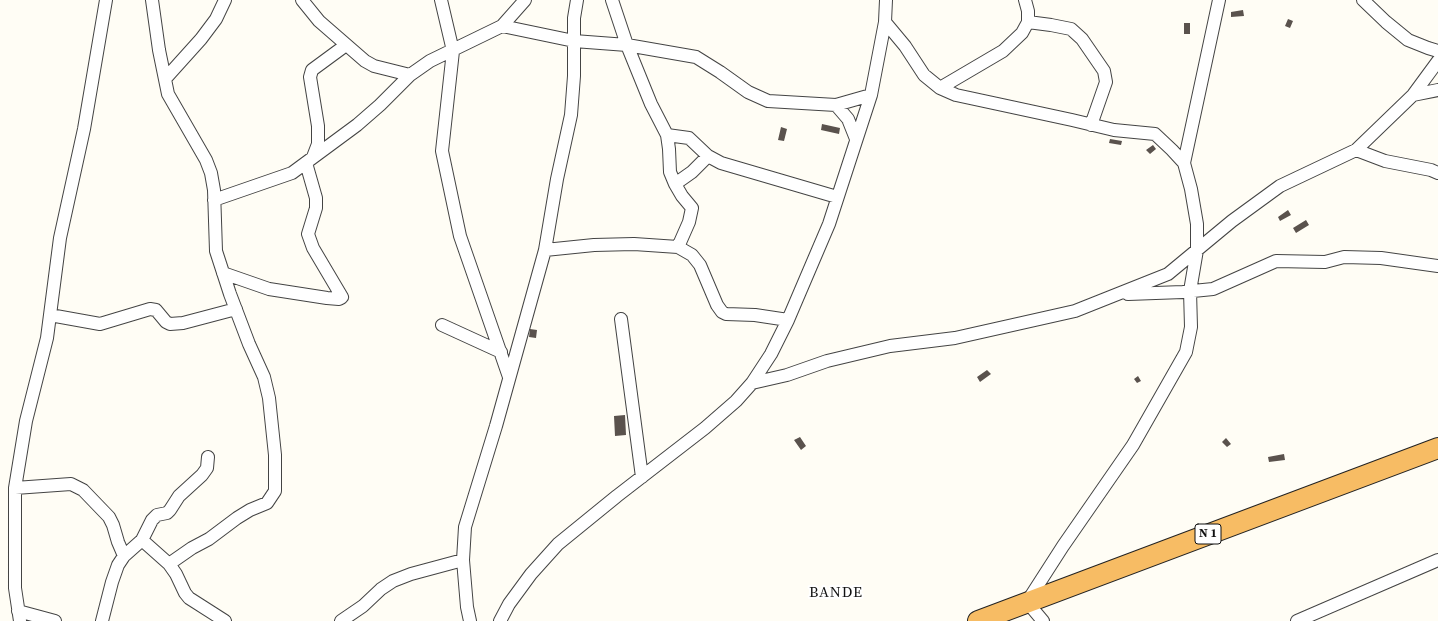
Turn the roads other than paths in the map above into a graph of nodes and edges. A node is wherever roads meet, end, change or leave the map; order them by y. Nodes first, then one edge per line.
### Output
1 (106, 0) edge
2 (152, 0) edge
3 (225, 0) edge
4 (302, 0) edge
5 (441, 0) edge
6 (525, 0) edge
7 (577, 0) edge
8 (612, 0) edge
9 (886, 0) edge
10 (1025, 0) edge
11 (1219, 0) edge
12 (1363, 0) edge
13 (885, 22) junction
14 (1028, 22) junction
15 (502, 26) junction
16 (574, 41) junction
17 (627, 45) junction
18 (346, 46) junction
19 (453, 51) junction
20 (1438, 51) edge
21 (1436, 69) edge
22 (410, 75) junction
23 (165, 79) junction
24 (940, 88) junction
25 (1438, 90) edge
26 (870, 95) junction
27 (1413, 95) junction
28 (836, 105) junction
29 (1091, 125) junction
30 (667, 135) junction
31 (856, 139) junction
32 (1356, 150) junction
33 (708, 156) junction
34 (310, 160) junction
35 (1184, 163) junction
36 (1438, 173) edge
37 (674, 184) junction
38 (837, 197) junction
39 (214, 200) junction
40 (678, 247) junction
41 (545, 250) junction
42 (1197, 250) junction
43 (1438, 266) edge
44 (223, 273) junction
45 (1190, 291) junction
46 (1119, 294) junction
47 (236, 309) junction
48 (50, 315) junction
49 (621, 319) dead end
50 (788, 320) junction
51 (442, 325) dead end
52 (501, 352) junction
53 (509, 377) junction
54 (752, 383) junction
55 (1438, 448) edge
56 (208, 457) dead end
57 (642, 477) junction
58 (15, 488) junction
59 (142, 540) junction
60 (124, 556) junction
61 (463, 560) junction
62 (1438, 560) edge
63 (169, 564) junction
64 (1026, 602) junction
65 (1331, 607) junction
66 (19, 616) edge
67 (55, 621) edge
68 (102, 621) edge
69 (225, 621) edge
70 (341, 621) edge
71 (470, 621) edge
72 (500, 621) edge
73 (978, 621) edge
74 (1043, 621) edge
75 (1298, 621) edge
76 (1327, 621) edge

1 - 48 street
2 - 23 street
3 - 23 street
4 - 18 street
5 - 19 street
6 - 15 street
7 - 16 street
8 - 17 street
9 - 13 street
10 - 14 street
11 - 35 street
12 - 20 street
13 - 24 street
13 - 26 street
14 - 24 street
14 - 29 street
15 - 16 street
15 - 19 street
16 - 17 street
16 - 41 street
17 - 28 street
17 - 30 street
18 - 22 street
18 - 34 street
19 - 22 street
19 - 52 street
21 - 27 street
22 - 34 street
23 - 39 street
24 - 29 street
25 - 27 street
26 - 28 street
26 - 31 street
27 - 32 street
28 - 31 street
29 - 35 street
30 - 33 street
30 - 37 street
31 - 38 street
32 - 36 street
32 - 42 street
33 - 37 street
33 - 38 street
34 - 39 street
34 - 44 street
35 - 42 street
37 - 40 street
38 - 50 street
39 - 44 street
40 - 41 street
40 - 50 street
41 - 53 street
42 - 45 street
42 - 46 street
43 - 45 street
44 - 47 street
45 - 46 street
45 - 64 street
46 - 54 street
47 - 48 street
47 - 63 street
48 - 58 street
49 - 57 street
50 - 54 street
51 - 52 street
52 - 53 street
53 - 61 street
54 - 57 street
55 - 64 highway, N 1
56 - 59 street
57 - 72 street
58 - 60 street
58 - 66 street
59 - 60 street
59 - 63 street
60 - 68 street
61 - 70 street
61 - 71 street
62 - 65 street
63 - 69 street
64 - 73 highway, N 1
64 - 74 street
65 - 75 street
65 - 76 street
66 - 67 street

